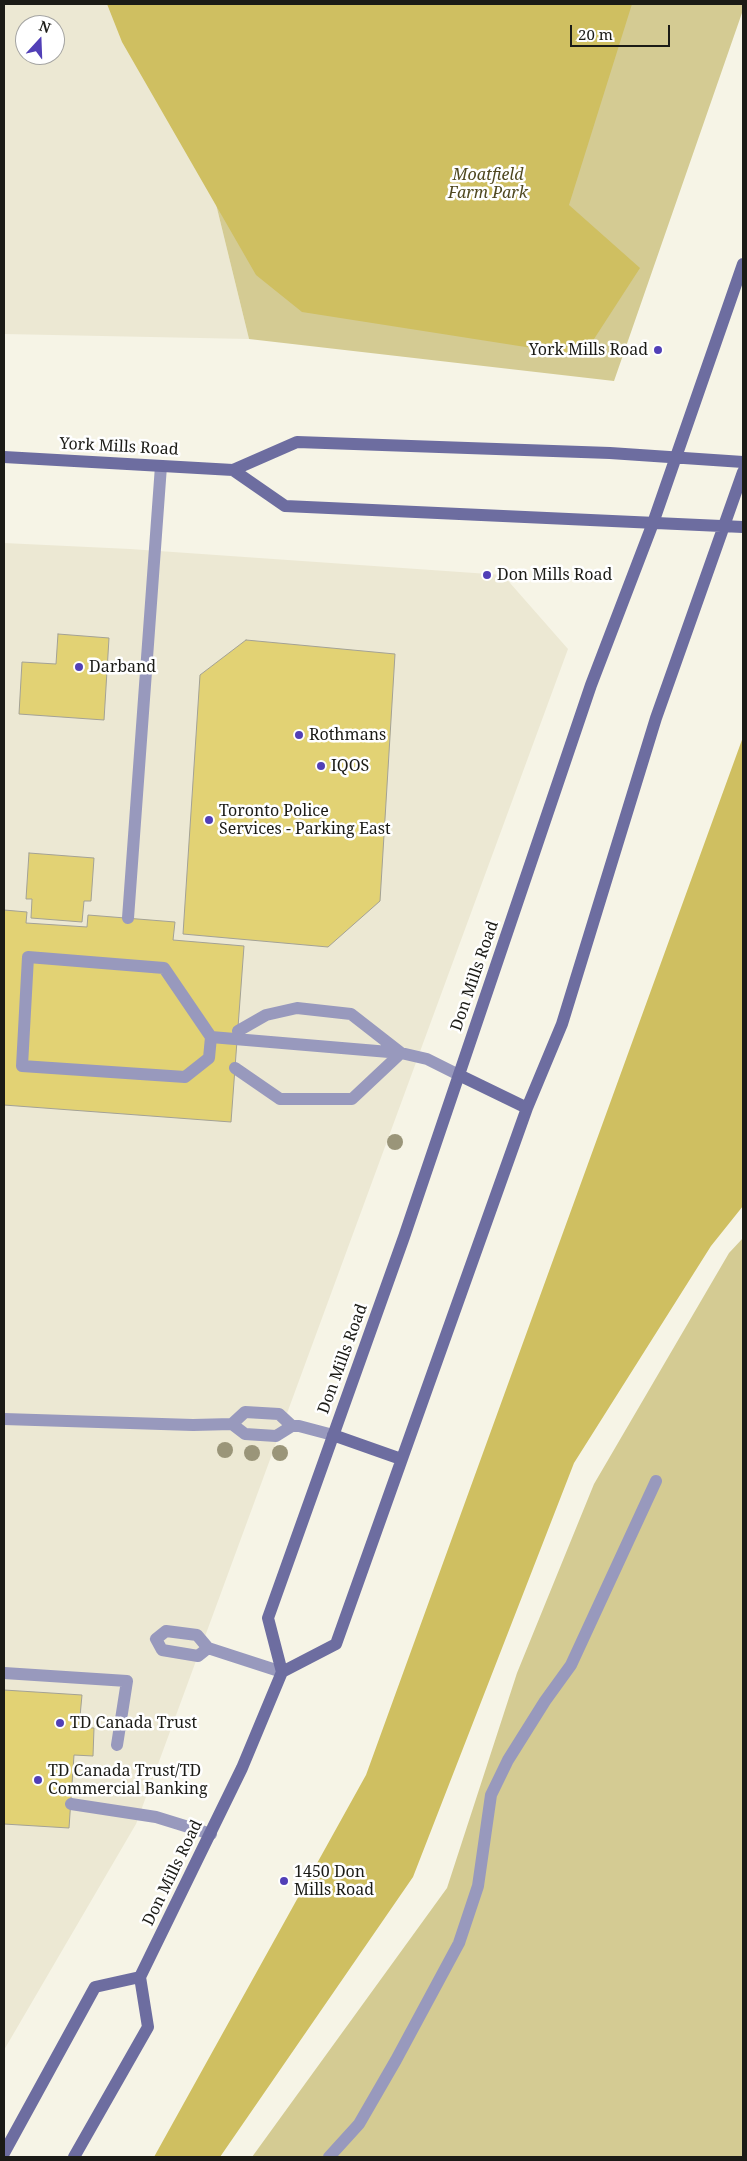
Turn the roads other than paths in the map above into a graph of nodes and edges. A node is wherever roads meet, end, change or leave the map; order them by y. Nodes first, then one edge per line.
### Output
1 (743, 264) edge
2 (4, 457) edge
3 (676, 458) junction
4 (743, 462) edge
5 (161, 466) junction
6 (233, 470) junction
7 (743, 472) edge
8 (653, 522) junction
9 (724, 526) junction
10 (743, 527) edge
11 (128, 918) dead end
12 (238, 1031) dead end
13 (211, 1037) junction
14 (402, 1053) junction
15 (235, 1068) dead end
16 (459, 1075) junction
17 (527, 1108) junction
18 (4, 1419) edge
19 (232, 1424) junction
20 (292, 1426) junction
21 (333, 1435) junction
22 (401, 1459) junction
23 (656, 1481) dead end
24 (208, 1648) dead end
25 (282, 1672) junction
26 (4, 1673) edge
27 (117, 1745) dead end
28 (70, 1804) dead end
29 (211, 1834) junction
30 (140, 1978) junction
31 (4, 2153) edge
32 (74, 2157) edge
33 (329, 2157) edge

1 - 3 main road, Don Mills Road
2 - 5 main road, York Mills Road
3 - 4 main road, York Mills Road
3 - 6 main road, York Mills Road
3 - 8 main road, Don Mills Road
5 - 6 main road, York Mills Road
5 - 11 lane
6 - 8 main road
7 - 9 main road
8 - 9 main road
8 - 16 main road, Don Mills Road
9 - 10 main road
9 - 17 main road
12 - 14 lane
13 - 13 lane
13 - 14 lane
14 - 15 lane
14 - 16 lane
16 - 17 main road
16 - 21 main road, Don Mills Road
17 - 22 main road
18 - 19 lane
19 - 20 lane
19 - 20 lane
20 - 21 lane
21 - 22 main road
21 - 25 main road, Don Mills Road
22 - 25 main road
23 - 33 lane
24 - 25 lane
25 - 29 main road, Don Mills Road
26 - 27 lane
28 - 29 lane
29 - 30 main road, Don Mills Road
30 - 31 main road
30 - 32 main road

